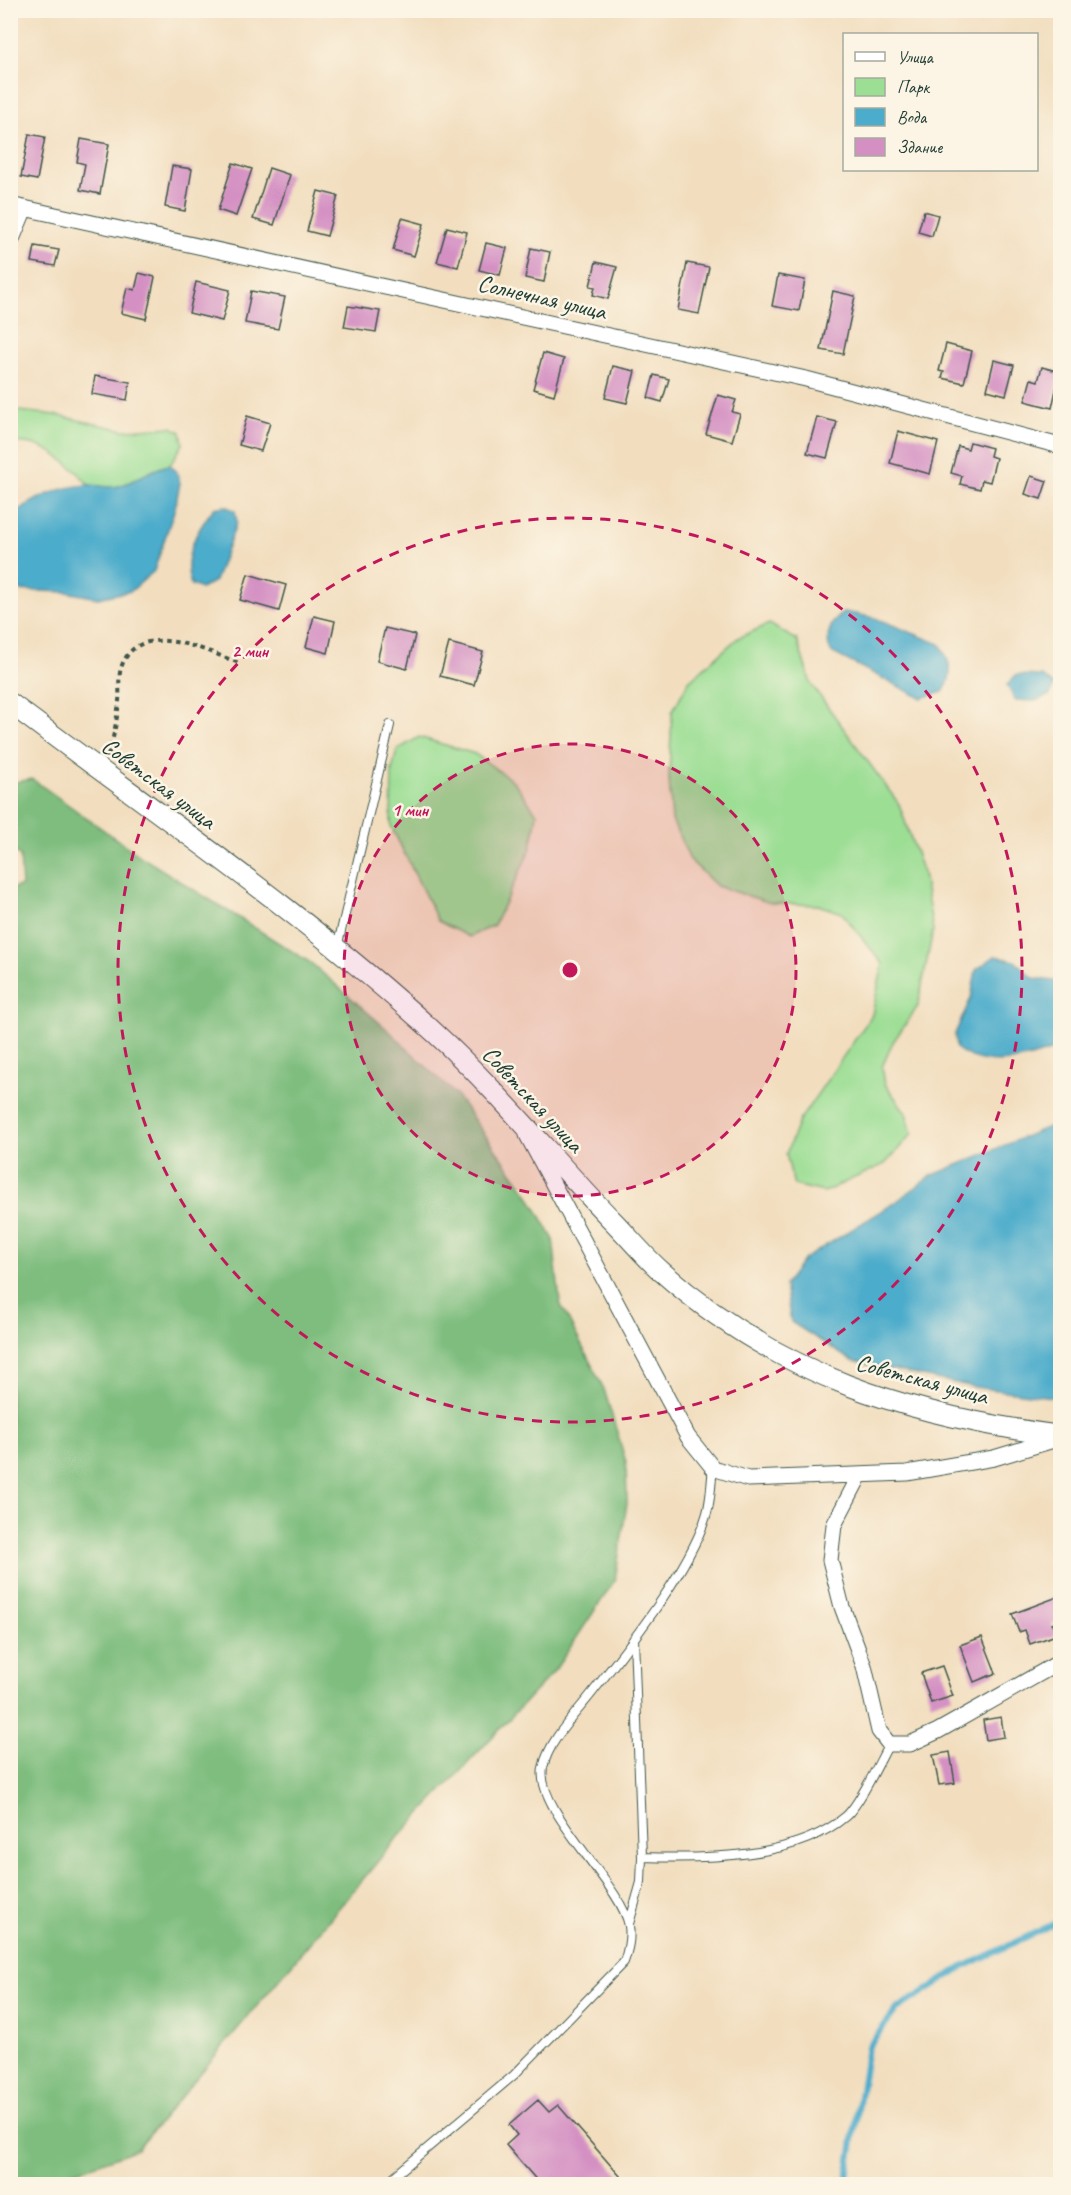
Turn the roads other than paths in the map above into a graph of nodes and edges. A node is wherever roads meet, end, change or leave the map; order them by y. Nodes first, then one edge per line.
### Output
1 (18, 207) edge
2 (10, 244) edge
3 (1060, 446) edge
4 (10, 703) edge
5 (390, 725) dead end
6 (337, 948) junction
7 (520, 1122) junction
8 (1060, 1437) edge
9 (713, 1468) junction
10 (860, 1475) junction
11 (633, 1638) junction
12 (1060, 1662) edge
13 (889, 1744) junction
14 (642, 1857) junction
15 (629, 1924) junction
16 (385, 2184) edge

1 - 2 street
1 - 3 street, Солнечная улица
4 - 6 street, Советская улица
5 - 6 lane
6 - 7 street, Советская улица
7 - 8 street, Советская улица
7 - 9 street
8 - 10 street
9 - 10 street
9 - 11 lane
10 - 13 street
11 - 14 lane
11 - 15 lane
12 - 13 street
13 - 14 lane
14 - 15 lane
15 - 16 lane

